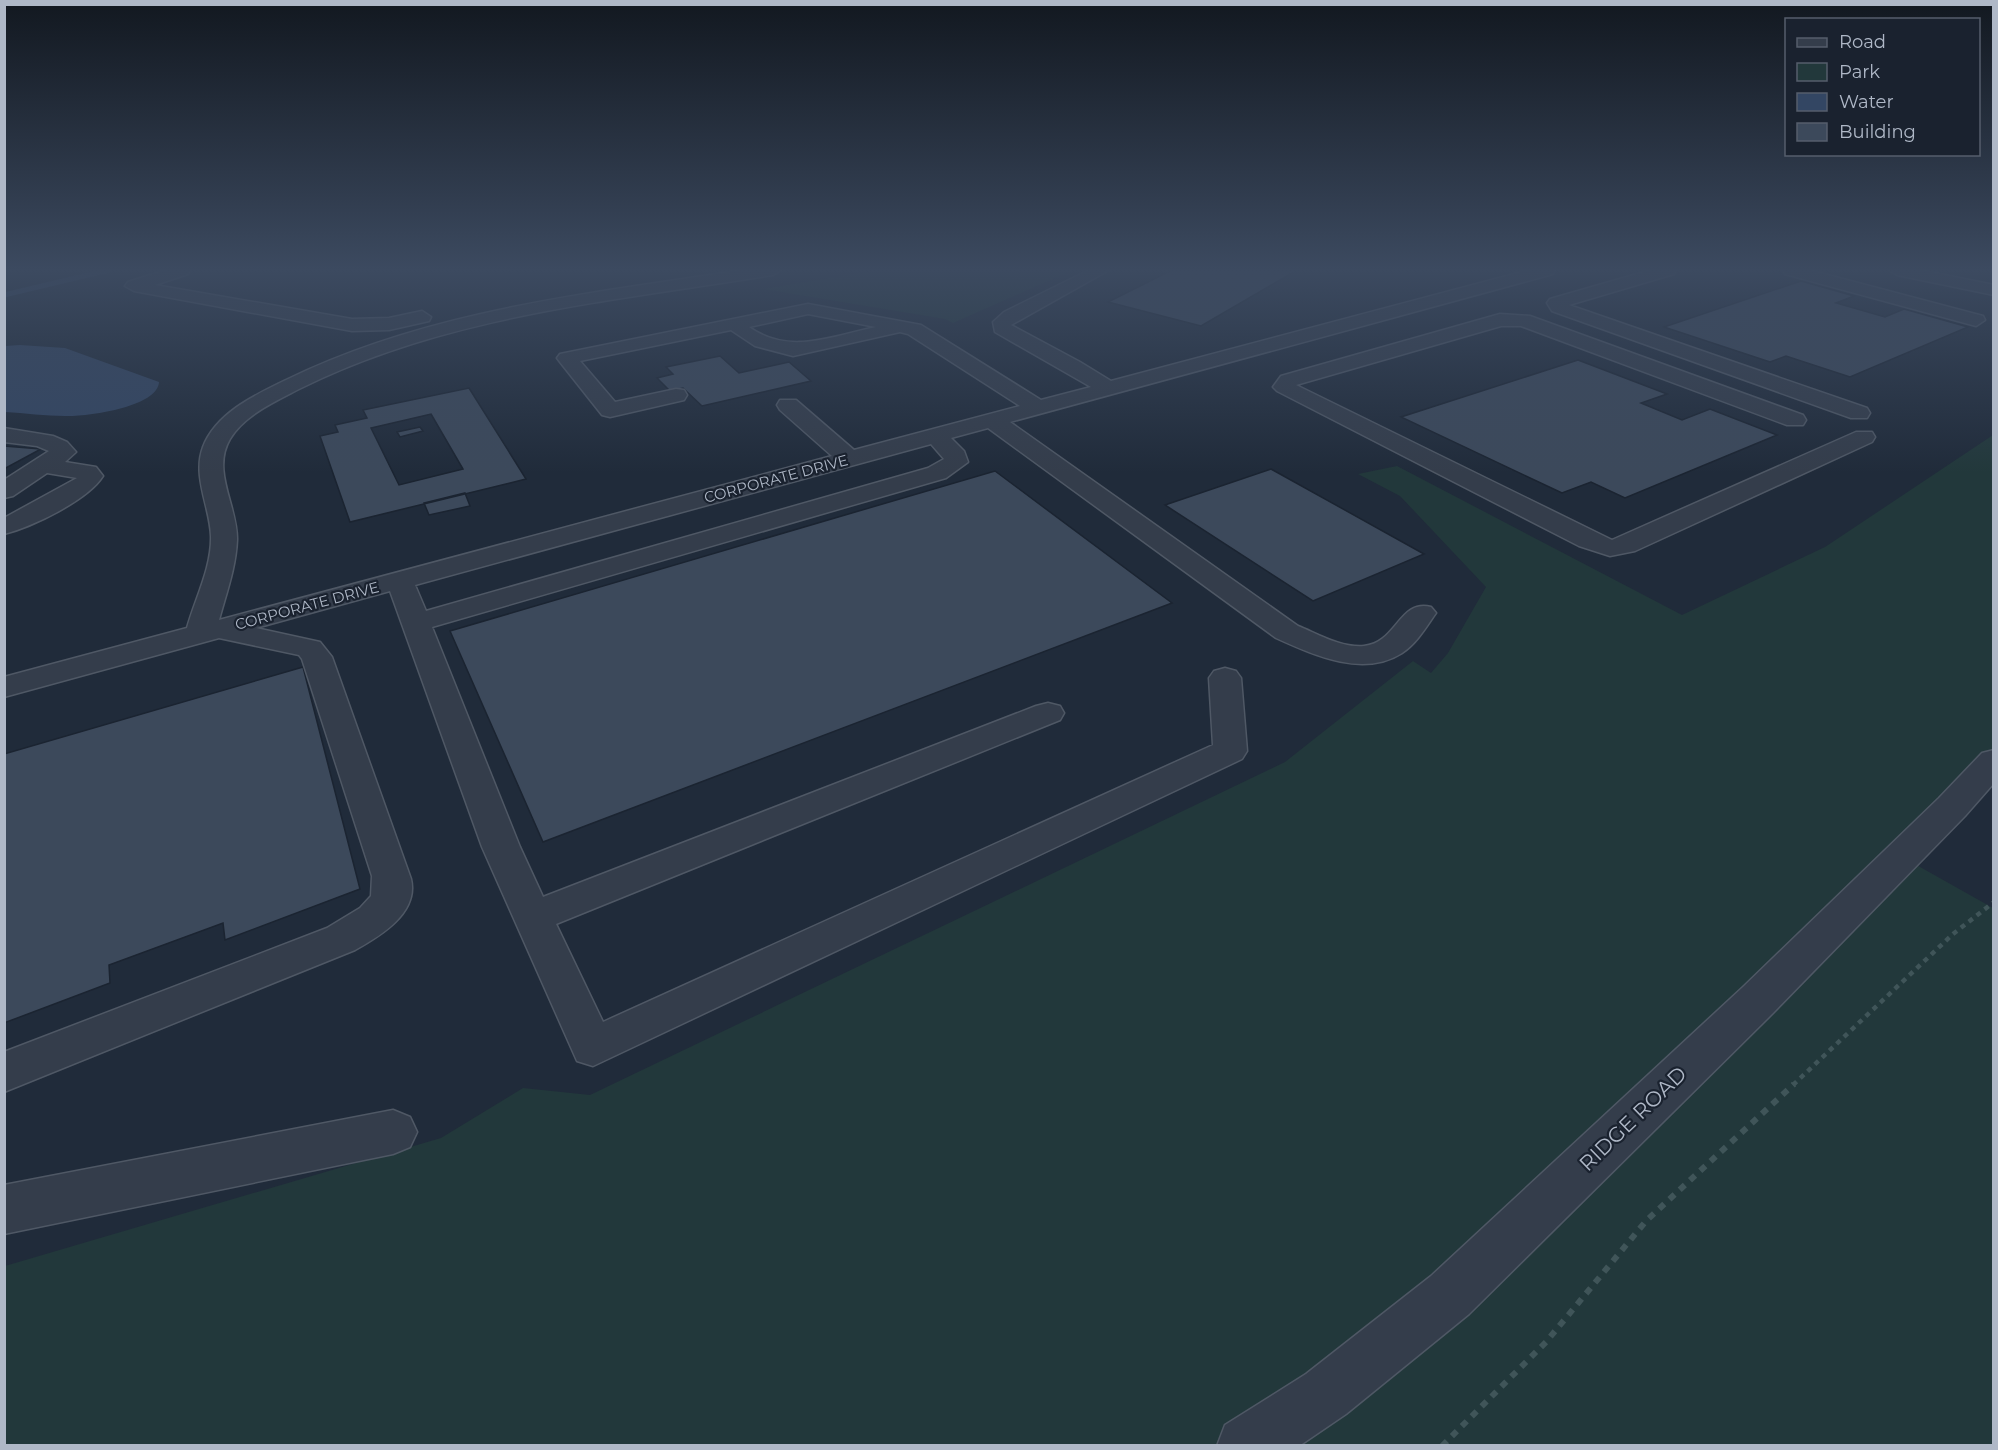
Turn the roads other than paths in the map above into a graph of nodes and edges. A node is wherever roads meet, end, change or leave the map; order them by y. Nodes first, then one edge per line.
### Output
1 (414, 338) edge
2 (667, 338) edge
3 (751, 338) edge
4 (856, 338) edge
5 (929, 338) edge
6 (1020, 338) edge
7 (1295, 338) edge
8 (1348, 338) edge
9 (1438, 338) edge
10 (1571, 338) edge
11 (1644, 338) edge
12 (1384, 353) junction
13 (1108, 389) junction
14 (676, 395) dead end
15 (788, 405) dead end
16 (1038, 408) junction
17 (1859, 413) dead end
18 (992, 420) junction
19 (1795, 420) dead end
20 (4, 435) edge
21 (936, 436) junction
22 (1864, 436) dead end
23 (850, 459) junction
24 (45, 466) junction
25 (4, 491) edge
26 (4, 526) edge
27 (400, 581) junction
28 (1421, 613) dead end
29 (416, 623) junction
30 (209, 632) junction
31 (1225, 678) dead end
32 (4, 687) edge
33 (1048, 713) dead end
34 (1994, 760) edge
35 (534, 917) junction
36 (4, 1072) edge
37 (393, 1132) dead end
38 (4, 1210) edge
39 (1246, 1446) edge

1 - 30 street
2 - 14 street
3 - 4 street
5 - 16 street
6 - 13 street
7 - 13 street, CORPORATE DRIVE
8 - 12 street
9 - 12 street
10 - 19 street
11 - 17 street
12 - 22 street
13 - 16 street, CORPORATE DRIVE
15 - 23 street
16 - 18 street, CORPORATE DRIVE
18 - 21 street, CORPORATE DRIVE
18 - 28 street
20 - 24 street
21 - 23 street, CORPORATE DRIVE
21 - 29 street
23 - 27 street, CORPORATE DRIVE
24 - 25 street
24 - 26 street
27 - 29 street
27 - 30 street, CORPORATE DRIVE
29 - 35 street
30 - 32 street, CORPORATE DRIVE
30 - 36 street
31 - 35 street
33 - 35 street
34 - 39 street, RIDGE ROAD
37 - 38 street

